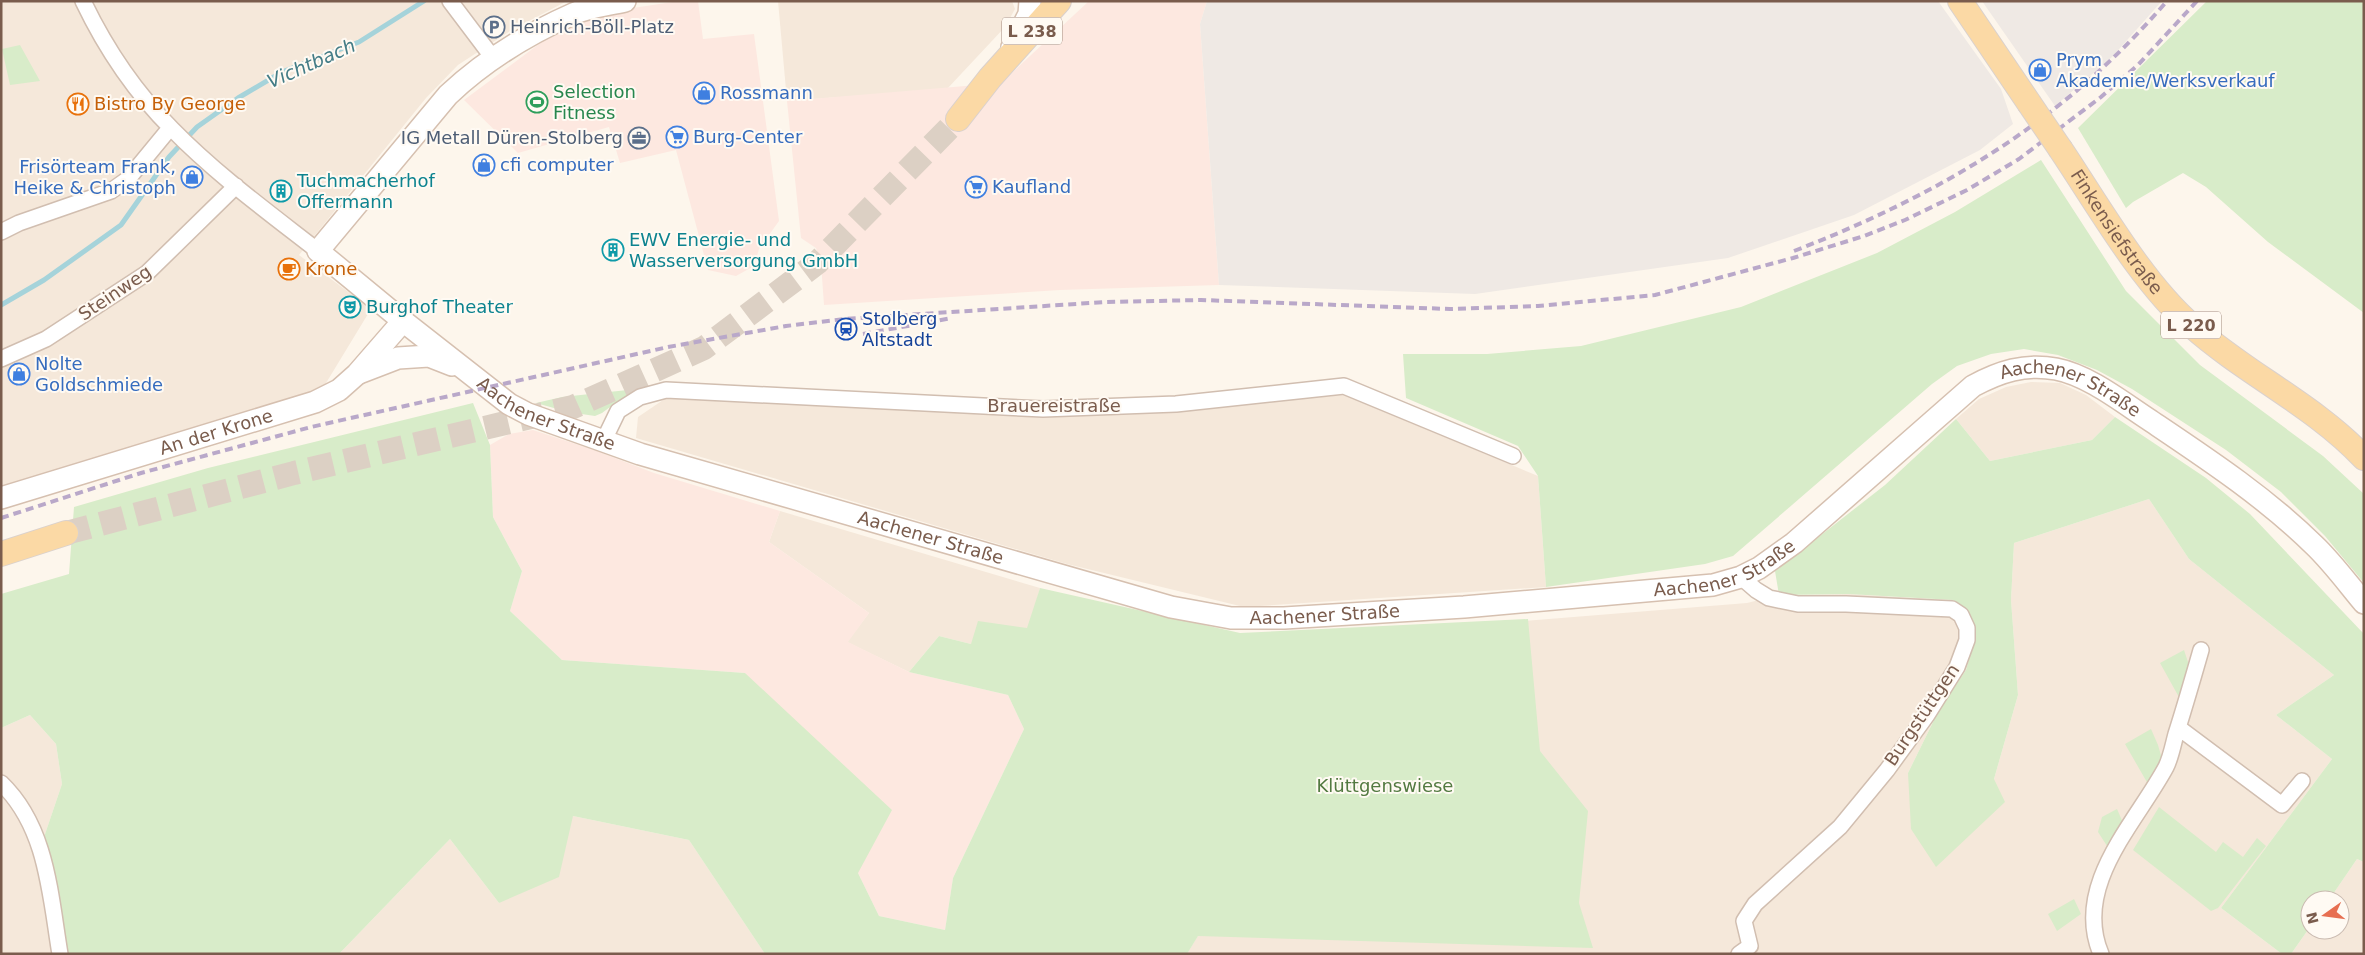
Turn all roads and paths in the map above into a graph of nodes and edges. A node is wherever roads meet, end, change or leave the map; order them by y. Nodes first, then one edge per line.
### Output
1 (83, 1) edge
2 (450, 1) edge
3 (625, 1) edge
4 (1030, 1) edge
5 (1059, 1) edge
6 (1960, 1) edge
7 (493, 58) junction
8 (1006, 60) junction
9 (958, 119) tunnel mouth
10 (174, 132) junction
11 (236, 186) junction
12 (1, 232) edge
13 (318, 251) junction
14 (403, 321) junction
15 (1, 359) edge
16 (464, 369) junction
17 (357, 374) junction
18 (604, 440) junction
19 (1513, 456) dead end
20 (2364, 458) edge
21 (1, 498) edge
22 (66, 533) tunnel mouth
23 (1, 554) edge
24 (1742, 577) junction
25 (2364, 603) edge
26 (2201, 650) dead end
27 (2178, 728) junction
28 (2302, 781) dead end
29 (1, 783) edge
30 (1750, 951) edge
31 (60, 954) edge
32 (2101, 954) edge

1 - 10 street, Aachener Straße
2 - 7 street
3 - 7 street
4 - 8 street
5 - 8 main road, L 238
6 - 20 main road, Finkensiefstraße / L 220, bridge
7 - 13 street
8 - 9 main road, L 238
10 - 11 street, Aachener Straße
10 - 12 street
11 - 13 street, Aachener Straße
11 - 15 street, Steinweg
13 - 14 street, Aachener Straße
14 - 16 street, Aachener Straße
14 - 17 street, An der Krone
16 - 17 street
16 - 18 street, Aachener Straße
17 - 21 street, An der Krone
18 - 19 street, Brauereistraße
18 - 24 street, Aachener Straße
22 - 23 main road
24 - 25 street, Aachener Straße
24 - 30 street, Burgstüttgen
26 - 27 street
27 - 28 street
27 - 32 street
29 - 31 street

